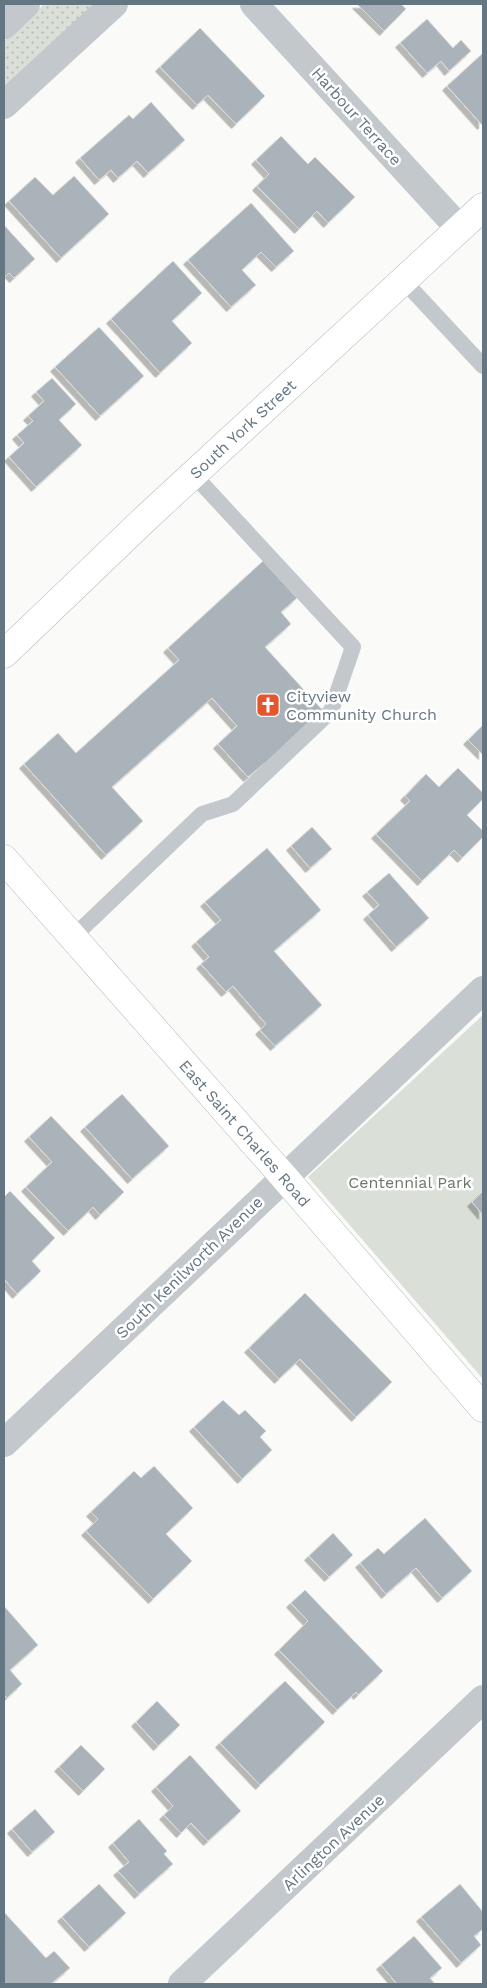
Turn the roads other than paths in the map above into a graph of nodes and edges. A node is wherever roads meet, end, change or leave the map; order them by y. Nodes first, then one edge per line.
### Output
1 (26, 4) edge
2 (114, 4) edge
3 (254, 4) edge
4 (4, 24) edge
5 (4, 105) edge
6 (483, 206) edge
7 (460, 228) junction
8 (403, 280) junction
9 (483, 366) edge
10 (193, 474) junction
11 (4, 654) edge
12 (4, 859) edge
13 (73, 937) junction
14 (483, 990) edge
15 (284, 1177) junction
16 (483, 1408) edge
17 (4, 1443) edge
18 (483, 1699) edge
19 (182, 1984) edge

1 - 4 street
2 - 5 street
3 - 7 street, Harbour Terrace
6 - 7 main road, South York Street
7 - 8 main road, South York Street
8 - 9 lane
8 - 10 main road, South York Street
10 - 11 main road, South York Street
10 - 13 lane
12 - 13 main road, East Saint Charles Road
13 - 15 main road, East Saint Charles Road
14 - 15 street, South Kenilworth Avenue
15 - 16 main road, East Saint Charles Road
15 - 17 street, South Kenilworth Avenue
18 - 19 street, Arlington Avenue

